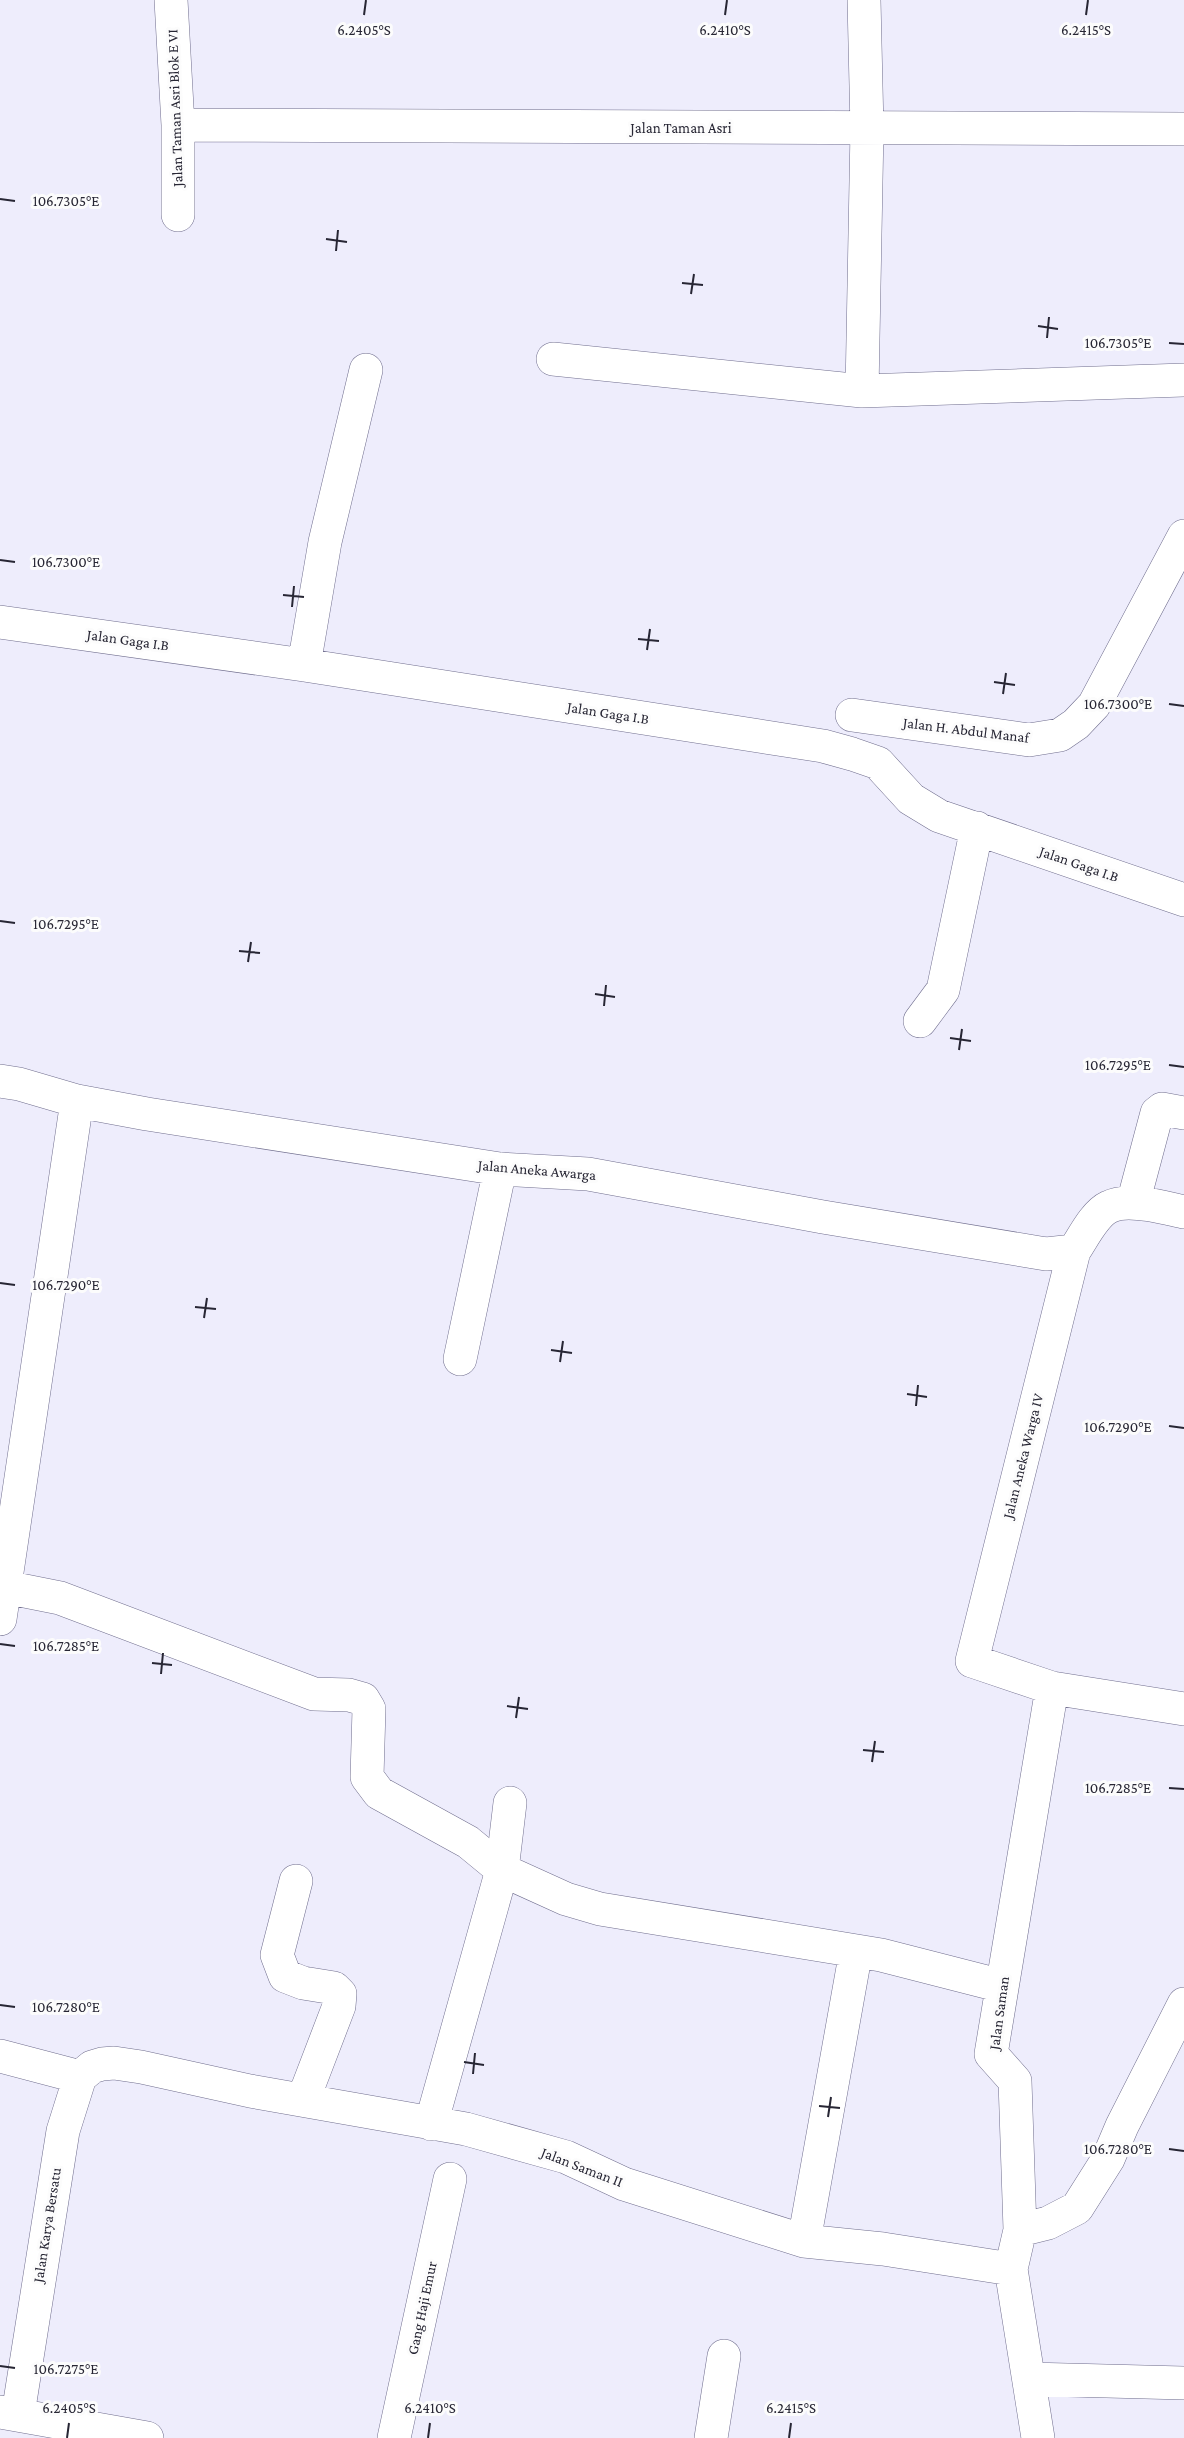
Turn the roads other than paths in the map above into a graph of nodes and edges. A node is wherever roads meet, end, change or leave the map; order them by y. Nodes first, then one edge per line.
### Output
1 (171, 0) edge
2 (864, 0) edge
3 (178, 125) junction
4 (867, 129) junction
5 (1184, 129) edge
6 (178, 215) dead end
7 (553, 358) dead end
8 (366, 370) dead end
9 (1184, 380) edge
10 (862, 391) junction
11 (1184, 536) edge
12 (0, 622) edge
13 (304, 665) junction
14 (852, 715) dead end
15 (977, 828) junction
16 (1184, 900) edge
17 (920, 1021) dead end
18 (0, 1081) edge
19 (77, 1101) junction
20 (1184, 1113) edge
21 (500, 1169) junction
22 (1133, 1203) junction
23 (1184, 1212) edge
24 (1074, 1251) junction
25 (460, 1359) dead end
26 (5, 1587) junction
27 (0, 1619) edge
28 (1052, 1688) junction
29 (1184, 1709) edge
30 (510, 1803) dead end
31 (502, 1870) junction
32 (296, 1881) dead end
33 (856, 1951) junction
34 (1002, 1986) junction
35 (1184, 2004) edge
36 (0, 2056) edge
37 (80, 2077) junction
38 (303, 2100) junction
39 (431, 2124) junction
40 (450, 2179) dead end
41 (1020, 2230) junction
42 (804, 2241) junction
43 (1011, 2269) junction
44 (724, 2356) dead end
45 (1029, 2379) junction
46 (1184, 2384) edge
47 (9, 2413) edge
48 (57, 2430) edge
49 (147, 2438) edge
50 (394, 2438) edge
51 (711, 2438) edge
52 (1038, 2438) edge

1 - 3 street, Jalan Taman Asri Blok E VI
2 - 4 street
3 - 4 street, Jalan Taman Asri
3 - 6 street, Jalan Taman Asri Blok E VI
4 - 5 street, Jalan Taman Asri
4 - 10 street
7 - 10 street
8 - 13 street
9 - 10 street
11 - 14 street, Jalan H. Abdul Manaf
12 - 13 street, Jalan Gaga I.B
13 - 15 street, Jalan Gaga I.B
15 - 16 street, Jalan Gaga I.B
15 - 17 street
18 - 19 street, Jalan Aneka Awarga
19 - 21 street, Jalan Aneka Awarga
19 - 26 street
20 - 22 street
21 - 24 street, Jalan Aneka Awarga
21 - 25 street
22 - 23 street
22 - 24 street
24 - 28 street, Jalan Aneka Warga IV
26 - 27 street
26 - 31 street
28 - 29 street
28 - 34 street, Jalan Saman
30 - 31 street
31 - 33 street
31 - 39 street
32 - 38 street
33 - 34 street
33 - 42 street
34 - 41 street, Jalan Saman
35 - 41 street
36 - 37 street
37 - 38 street, Jalan Saman II
37 - 47 street, Jalan Karya Bersatu
38 - 39 street, Jalan Saman II
39 - 42 street, Jalan Saman II
40 - 50 street, Gang Haji Emur
41 - 43 street, Jalan Saman
42 - 43 street, Jalan Saman II
43 - 45 street, Jalan Saman
44 - 51 street
45 - 46 street
45 - 52 street, Jalan Saman
47 - 48 street
48 - 49 street

